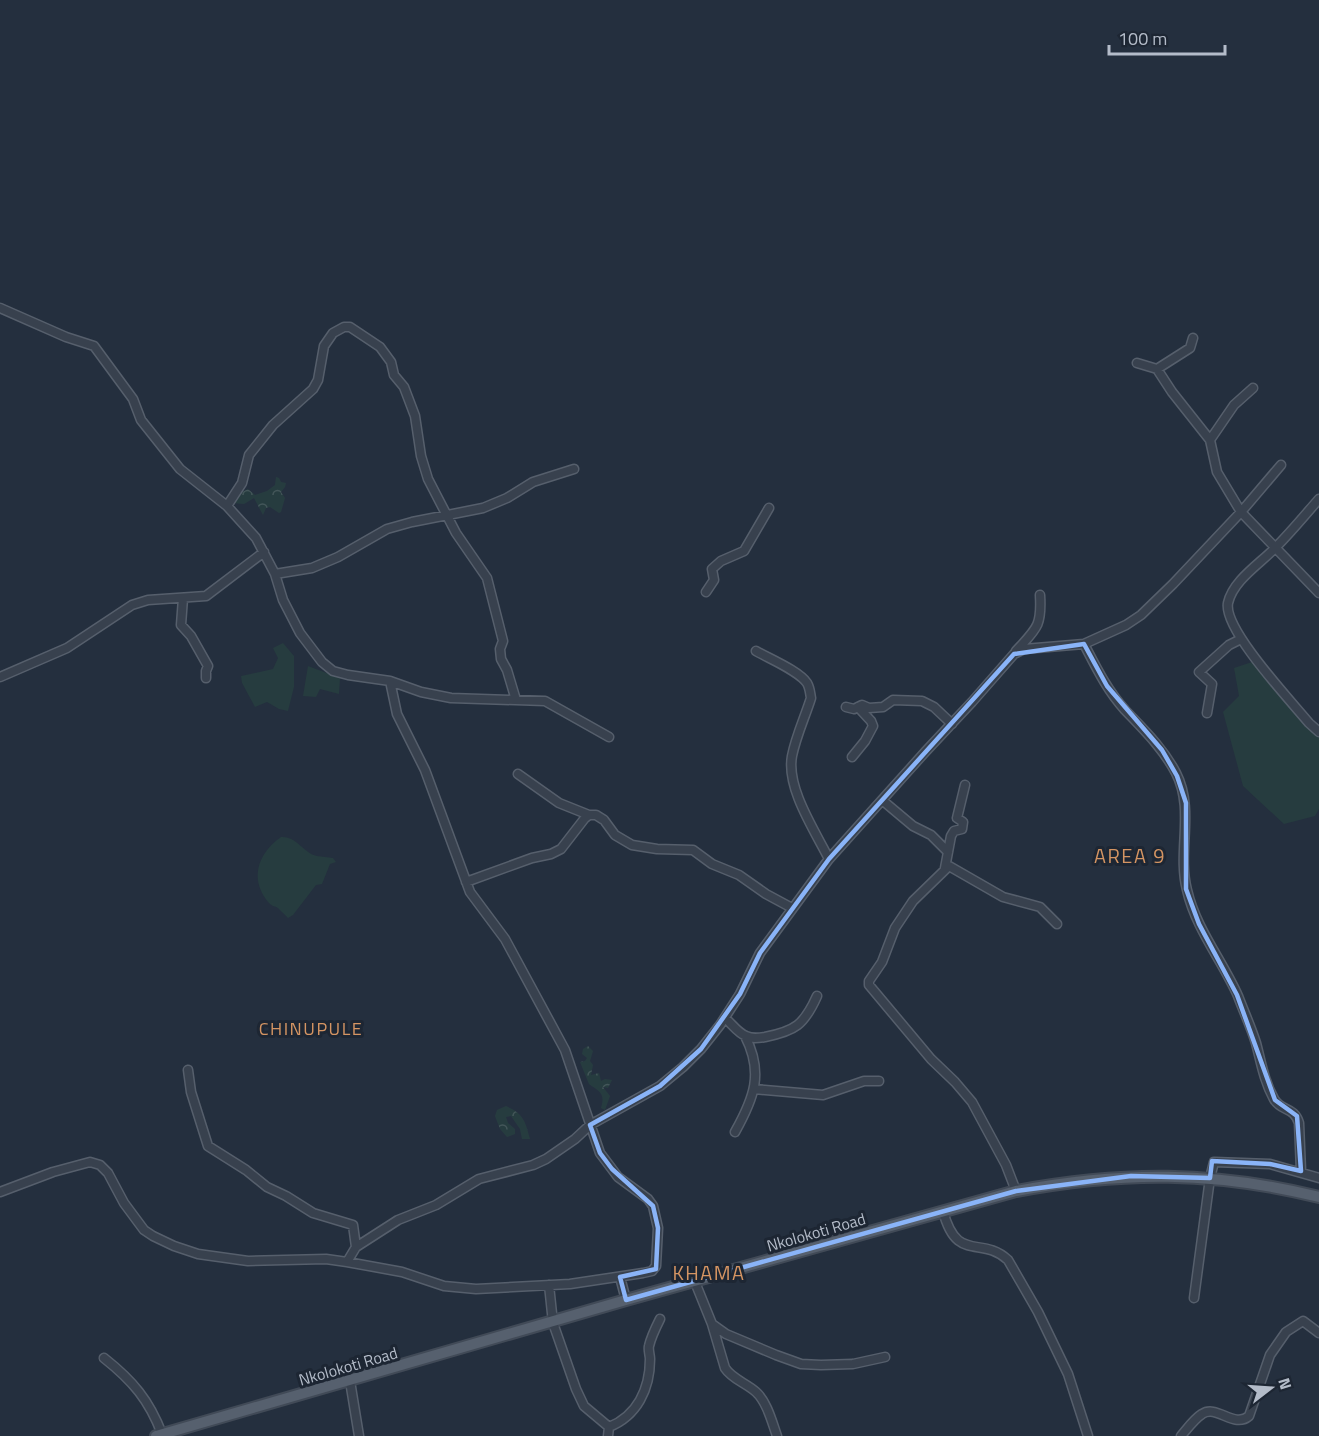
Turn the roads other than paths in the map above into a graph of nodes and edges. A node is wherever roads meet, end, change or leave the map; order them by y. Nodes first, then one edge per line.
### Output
1 (0, 308) edge
2 (1193, 338) dead end
3 (1137, 363) dead end
4 (1157, 369) junction
5 (1253, 388) dead end
6 (1210, 440) junction
7 (1281, 465) dead end
8 (574, 470) dead end
9 (1319, 499) edge
10 (227, 506) junction
11 (769, 508) dead end
12 (1242, 512) junction
13 (447, 516) junction
14 (1276, 547) junction
15 (264, 552) junction
16 (275, 574) junction
17 (706, 592) dead end
18 (1319, 592) edge
19 (1040, 595) dead end
20 (183, 598) junction
21 (1241, 639) junction
22 (1084, 644) junction
23 (756, 651) dead end
24 (1014, 654) junction
25 (0, 677) edge
26 (206, 678) dead end
27 (390, 681) junction
28 (516, 700) junction
29 (846, 707) dead end
30 (858, 707) junction
31 (1207, 713) dead end
32 (952, 724) junction
33 (1319, 732) edge
34 (609, 737) dead end
35 (852, 757) dead end
36 (518, 774) dead end
37 (965, 785) dead end
38 (882, 800) junction
39 (589, 815) junction
40 (948, 852) junction
41 (829, 859) junction
42 (945, 868) junction
43 (466, 882) junction
44 (792, 908) junction
45 (1057, 924) dead end
46 (817, 996) dead end
47 (725, 1018) junction
48 (745, 1036) junction
49 (188, 1070) dead end
50 (879, 1081) dead end
51 (754, 1089) junction
52 (590, 1125) junction
53 (735, 1132) dead end
54 (1301, 1171) junction
55 (1210, 1178) junction
56 (1319, 1178) edge
57 (1017, 1191) junction
58 (0, 1192) edge
59 (1319, 1197) edge
60 (943, 1211) junction
61 (356, 1247) junction
62 (347, 1262) junction
63 (620, 1277) junction
64 (695, 1282) junction
65 (549, 1285) junction
66 (1194, 1298) dead end
67 (626, 1300) junction
68 (660, 1319) dead end
69 (553, 1323) junction
70 (712, 1324) junction
71 (1319, 1333) edge
72 (885, 1357) dead end
73 (104, 1358) dead end
74 (350, 1381) junction
75 (609, 1432) edge
76 (159, 1435) edge
77 (359, 1436) edge
78 (777, 1436) edge
79 (1088, 1436) edge
80 (1181, 1436) edge

1 - 10 street
2 - 4 street
3 - 4 street
4 - 6 street
5 - 6 street
6 - 12 street
7 - 12 street
8 - 13 street
9 - 14 street
10 - 13 street
10 - 15 street
11 - 17 street
12 - 14 street
12 - 22 street
13 - 16 street
13 - 28 street
14 - 18 street
14 - 21 street
15 - 16 street
15 - 20 street
16 - 27 street
19 - 24 street
20 - 25 street
20 - 26 street
21 - 31 street
21 - 33 street
22 - 24 street
22 - 54 street
23 - 41 street
24 - 32 street
27 - 28 street
27 - 43 street
28 - 34 street
29 - 30 street
30 - 32 street
30 - 35 street
32 - 38 street
36 - 39 street
37 - 40 street
38 - 40 street
38 - 41 street
39 - 43 street
39 - 44 street
40 - 42 street
41 - 44 street
42 - 45 street
42 - 57 street
43 - 52 street
44 - 47 street
46 - 48 street
47 - 48 street
47 - 52 street
48 - 51 street
49 - 61 street
50 - 51 street
51 - 53 street
52 - 61 street
52 - 63 street
54 - 55 street
54 - 56 street
55 - 57 main road, Nkolokoti Road
55 - 59 main road, Nkolokoti Road
55 - 66 street
57 - 60 main road, Nkolokoti Road
58 - 62 street
60 - 64 main road, Nkolokoti Road
60 - 79 street
61 - 62 street
62 - 65 street
63 - 65 street
63 - 67 street
64 - 67 main road, Nkolokoti Road
64 - 70 street
65 - 69 street
67 - 69 main road, Nkolokoti Road
68 - 75 street
69 - 74 main road, Nkolokoti Road
69 - 75 street
70 - 72 street
70 - 78 street
71 - 80 street
73 - 76 street
74 - 76 main road, Nkolokoti Road
74 - 77 street

